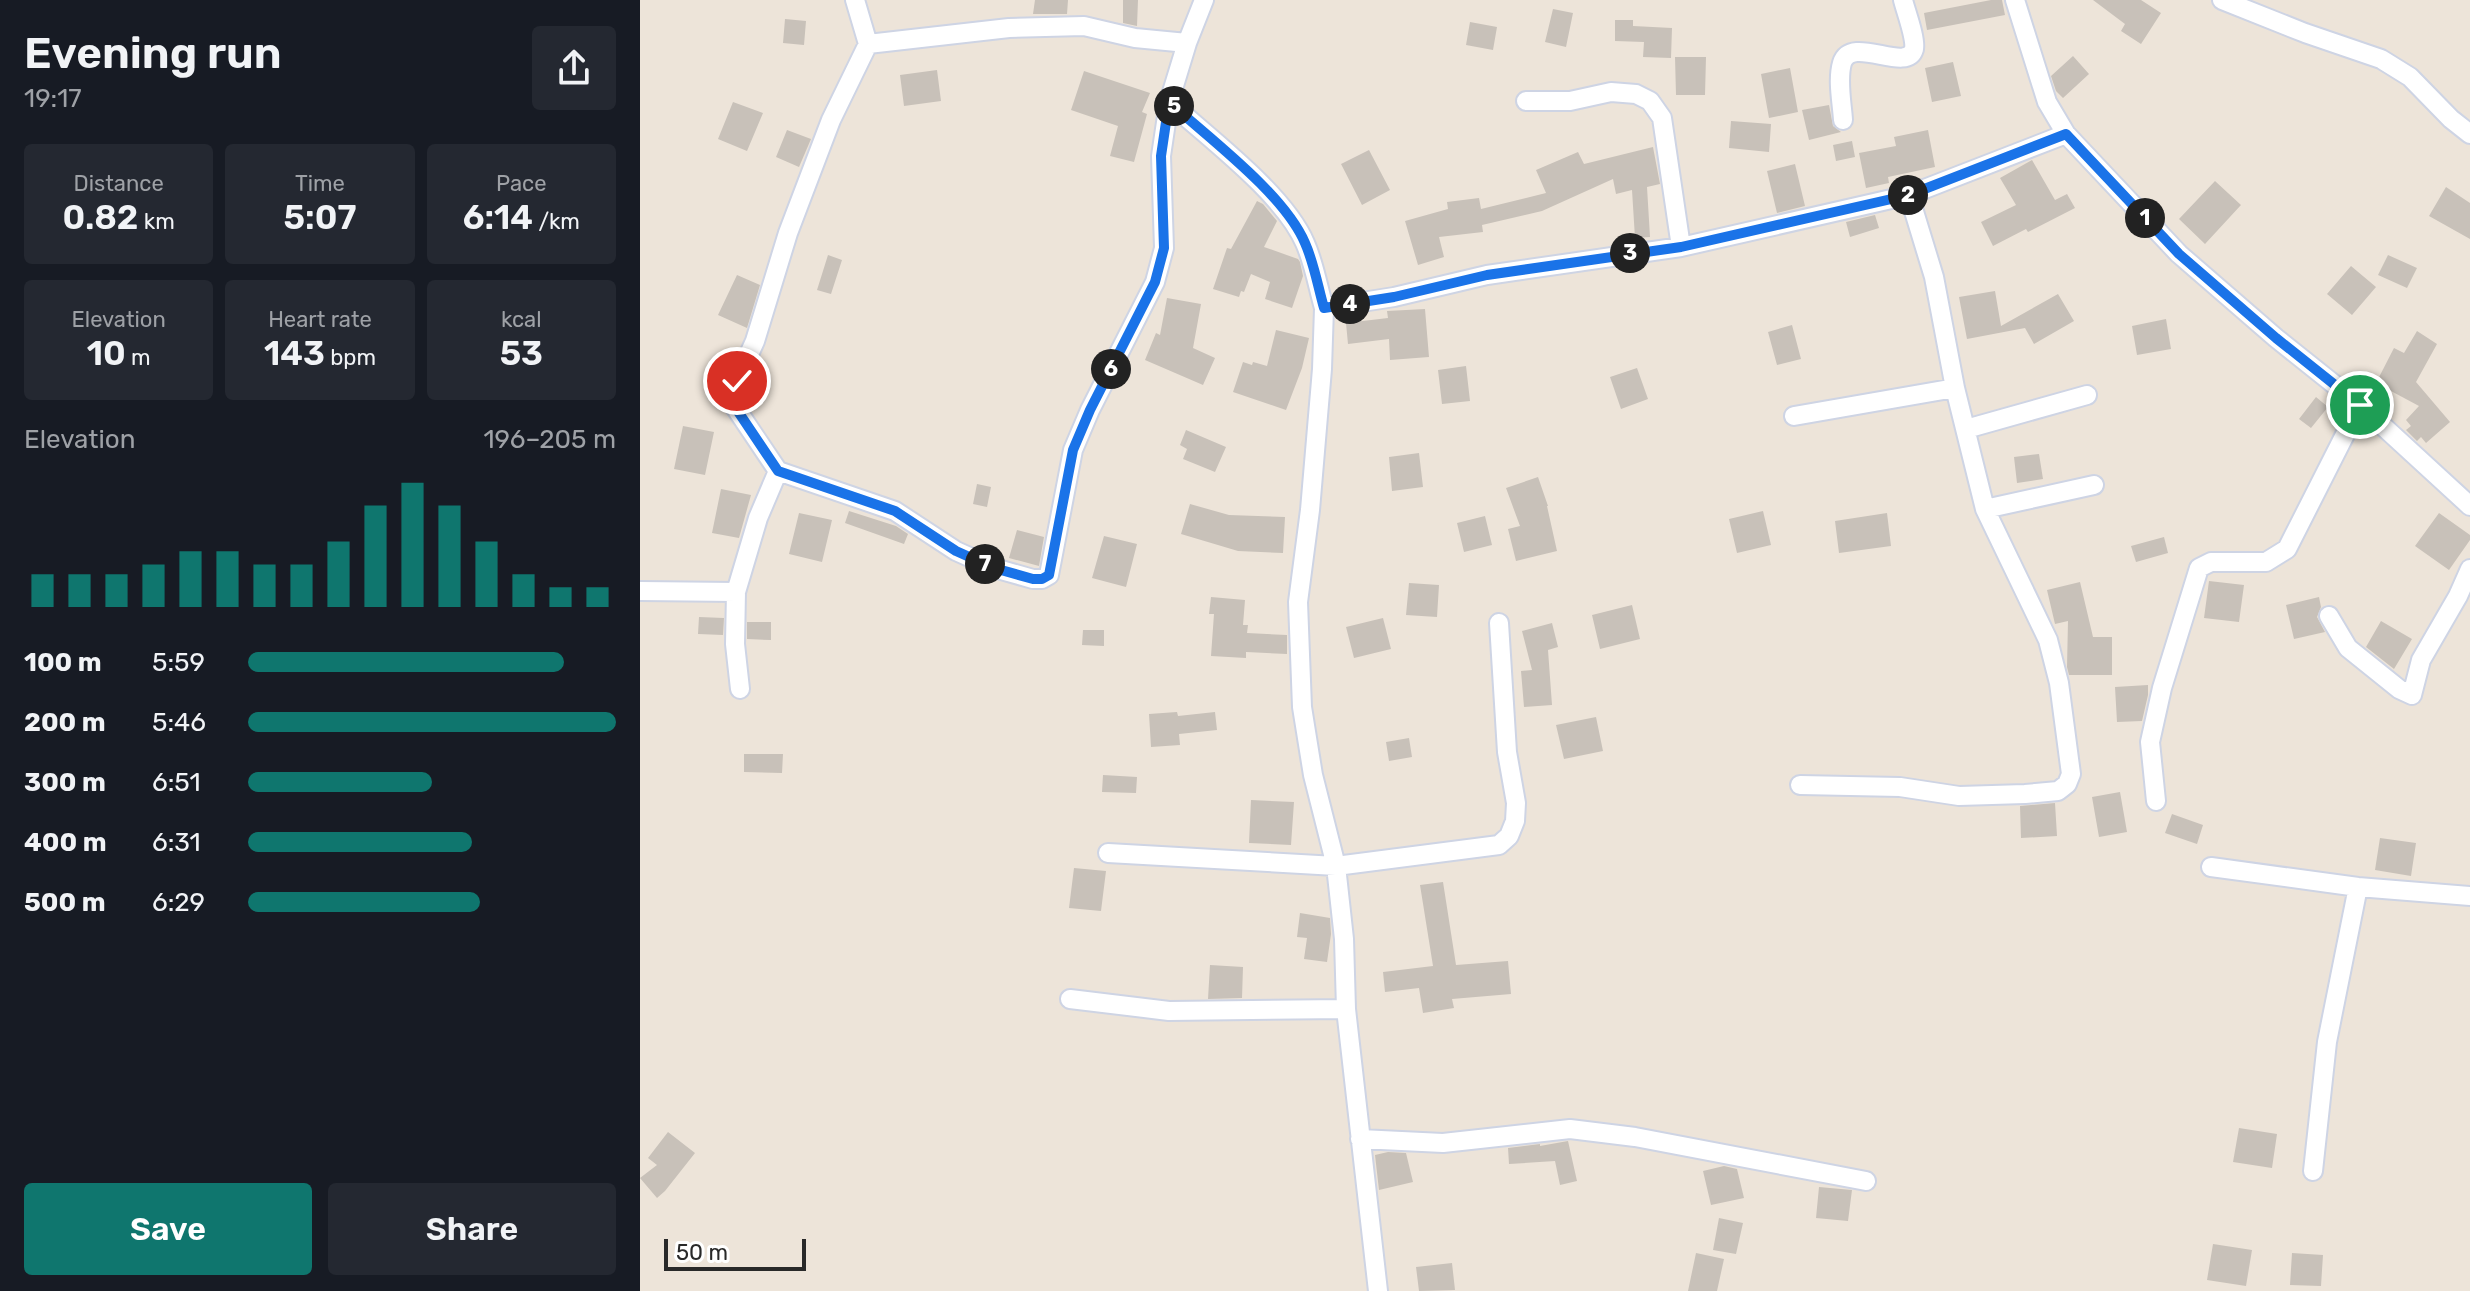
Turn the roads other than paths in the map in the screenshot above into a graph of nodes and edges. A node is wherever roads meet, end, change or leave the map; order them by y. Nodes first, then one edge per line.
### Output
1 (855, 0) edge
2 (1204, 0) edge
3 (1903, 0) edge
4 (2015, 0) edge
5 (2222, 0) edge
6 (1187, 43) junction
7 (868, 44) junction
8 (1526, 101) dead end
9 (1169, 102) junction
10 (1843, 120) dead end
11 (2066, 134) junction
12 (2470, 134) edge
13 (1909, 195) junction
14 (1681, 247) junction
15 (1324, 308) junction
16 (1955, 388) junction
17 (2087, 395) dead end
18 (2360, 405) junction
19 (1794, 416) dead end
20 (1966, 429) junction
21 (778, 471) junction
22 (2094, 485) dead end
23 (2470, 506) edge
24 (1985, 509) junction
25 (2470, 569) edge
26 (640, 591) edge
27 (736, 592) junction
28 (2329, 616) dead end
29 (1499, 623) dead end
30 (740, 689) dead end
31 (1800, 785) dead end
32 (2156, 801) dead end
33 (1108, 853) dead end
34 (1336, 866) junction
35 (2211, 867) dead end
36 (2358, 887) junction
37 (2470, 896) edge
38 (1070, 999) dead end
39 (1346, 1009) junction
40 (1360, 1139) junction
41 (2313, 1171) dead end
42 (1866, 1181) dead end
43 (1378, 1291) edge

1 - 7 street
2 - 6 street
3 - 10 street
4 - 11 street
5 - 12 street
6 - 7 street
6 - 9 street
7 - 21 street
8 - 14 street
9 - 15 street
9 - 21 street
11 - 13 street
11 - 18 street
13 - 14 street
13 - 16 street
14 - 15 street
15 - 34 street
16 - 19 street
16 - 20 street
17 - 20 street
18 - 23 street
18 - 32 street
20 - 24 street
21 - 27 street
22 - 24 street
24 - 31 street
25 - 28 street
26 - 27 street
27 - 30 street
29 - 34 street
33 - 34 street
34 - 39 street
35 - 36 street
36 - 37 street
36 - 41 street
38 - 39 street
39 - 40 street
40 - 42 street
40 - 43 street

